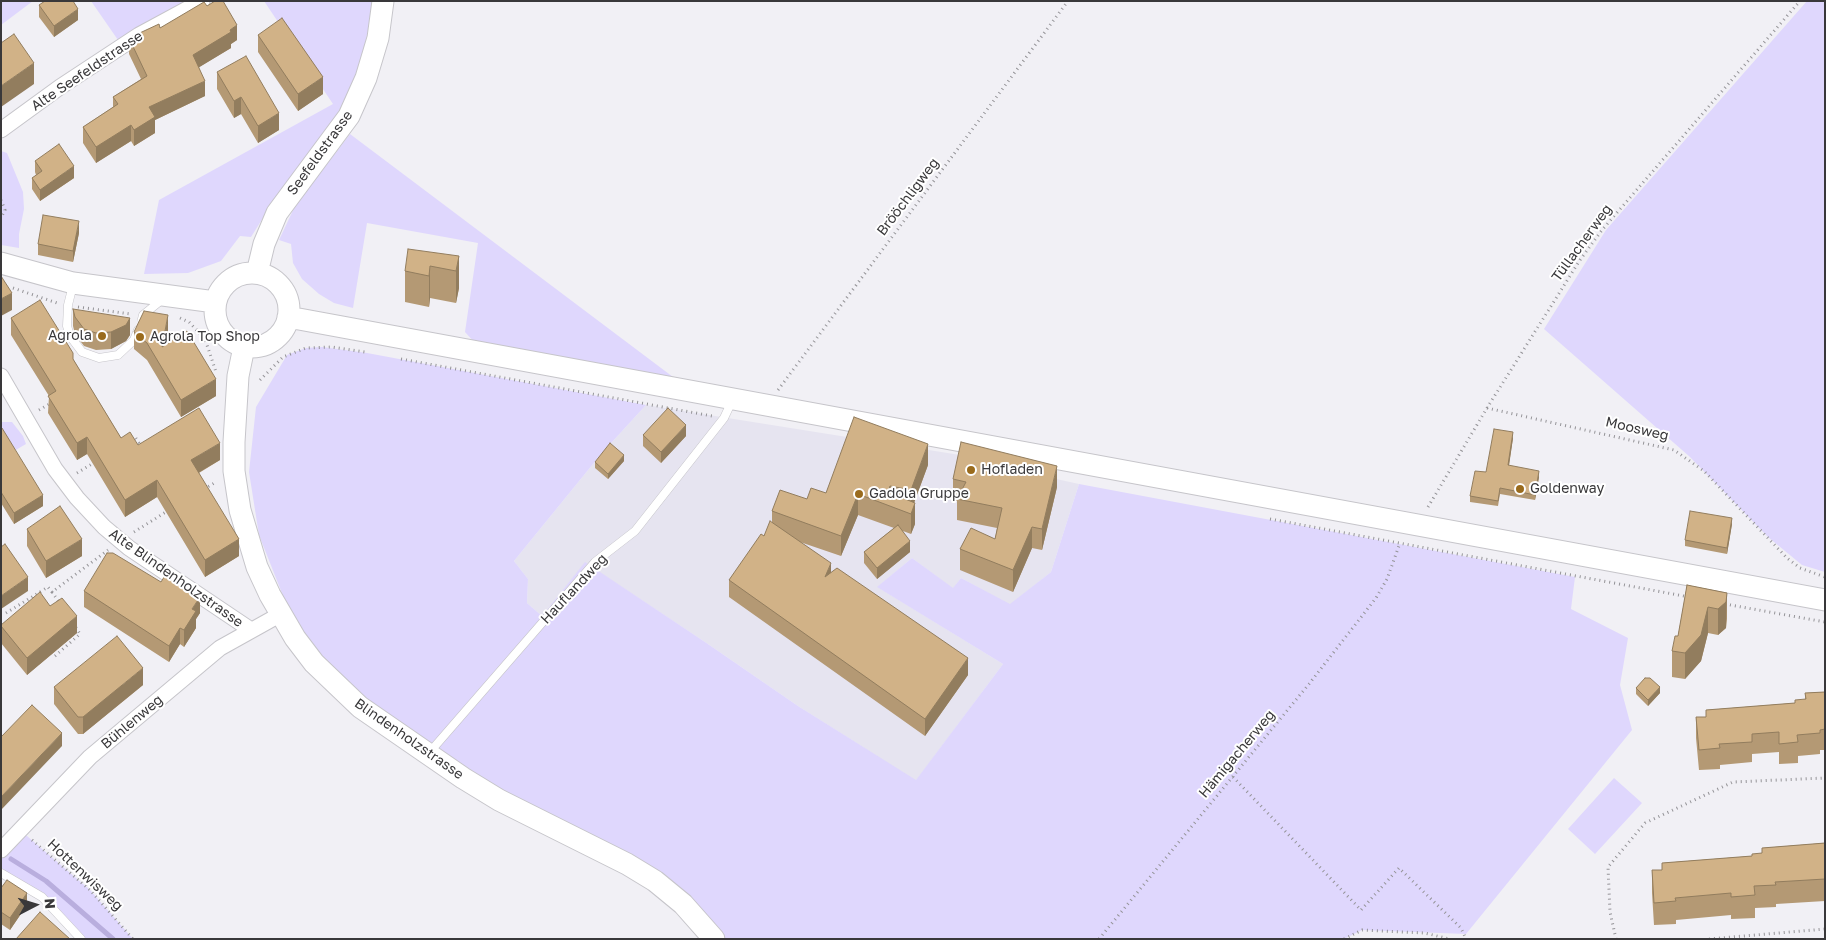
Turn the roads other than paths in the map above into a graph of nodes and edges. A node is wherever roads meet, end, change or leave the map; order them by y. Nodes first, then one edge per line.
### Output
1 (202, 1) edge
2 (382, 1) edge
3 (1, 130) edge
4 (1, 263) edge
5 (257, 273) junction
6 (73, 283) junction
7 (168, 295) junction
8 (216, 302) junction
9 (288, 317) junction
10 (66, 319) junction
11 (75, 320) edge
12 (129, 329) edge
13 (138, 330) junction
14 (244, 347) junction
15 (1, 376) edge
16 (8, 402) edge
17 (728, 409) junction
18 (1825, 600) edge
19 (280, 614) junction
20 (251, 630) junction
21 (428, 753) junction
22 (1, 850) edge
23 (1, 873) edge
24 (81, 939) edge
25 (714, 939) edge

1 - 3 street, Alte Seefeldstrasse
2 - 5 main road, Seefeldstrasse
4 - 6 main road
5 - 8 main road
5 - 9 main road
6 - 7 main road
6 - 10 lane
7 - 8 main road
7 - 13 lane
8 - 14 main road
9 - 14 main road
9 - 17 main road
10 - 11 lane
10 - 13 lane
12 - 13 lane
14 - 19 main road, Blindenholzstrasse
15 - 16 street, Alte Blindenholzstrasse
16 - 20 street, Alte Blindenholzstrasse
17 - 18 main road
17 - 21 lane, Hauflandweg
19 - 20 street, Bühlenweg
19 - 21 main road, Blindenholzstrasse
20 - 22 street, Bühlenweg
21 - 25 main road, Blindenholzstrasse
23 - 24 lane

